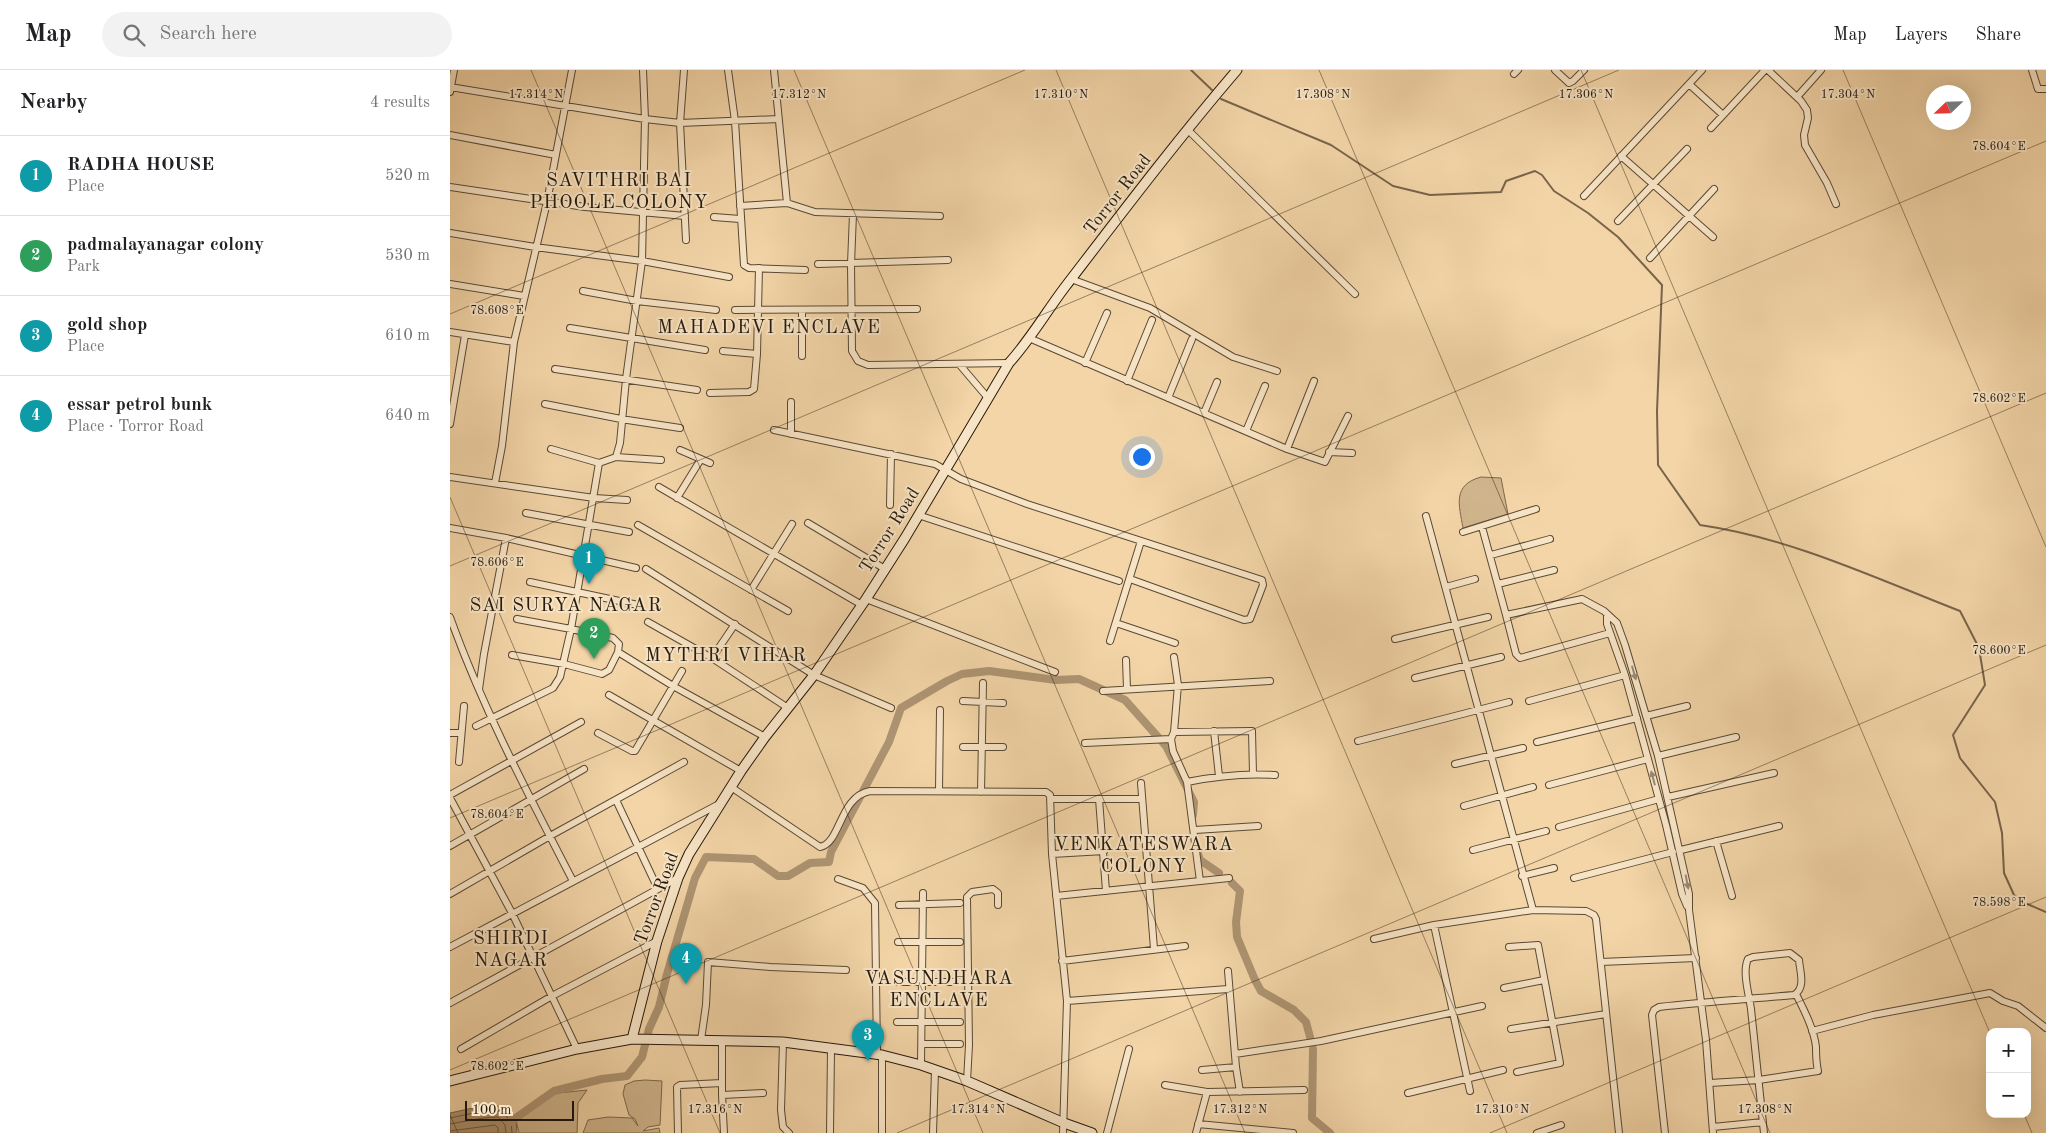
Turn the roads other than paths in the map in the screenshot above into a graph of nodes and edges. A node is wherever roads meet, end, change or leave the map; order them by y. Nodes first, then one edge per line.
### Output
1 (454, 70) edge
2 (572, 70) edge
3 (643, 70) edge
4 (684, 70) edge
5 (728, 70) edge
6 (774, 70) edge
7 (1555, 70) edge
8 (1584, 70) edge
9 (1702, 70) edge
10 (1767, 70) edge
11 (1821, 70) edge
12 (2032, 70) edge
13 (1236, 71) edge
14 (1689, 84) junction
15 (450, 88) edge
16 (2046, 89) edge
17 (1797, 97) junction
18 (565, 105) junction
19 (1723, 114) junction
20 (645, 119) junction
21 (778, 119) junction
22 (735, 121) junction
23 (680, 123) junction
24 (1711, 128) dead end
25 (1188, 130) junction
26 (450, 136) edge
27 (1687, 150) dead end
28 (556, 154) junction
29 (1621, 156) junction
30 (1653, 184) junction
31 (450, 187) edge
32 (1714, 189) dead end
33 (1584, 196) dead end
34 (547, 202) junction
35 (787, 203) junction
36 (1836, 204) dead end
37 (740, 206) junction
38 (644, 213) junction
39 (853, 214) junction
40 (685, 216) junction
41 (940, 216) dead end
42 (1690, 216) junction
43 (714, 217) dead end
44 (740, 219) junction
45 (1618, 221) dead end
46 (450, 232) edge
47 (1713, 237) dead end
48 (686, 240) dead end
49 (535, 247) junction
50 (1650, 258) dead end
51 (948, 260) dead end
52 (642, 261) junction
53 (818, 264) dead end
54 (851, 264) junction
55 (759, 268) junction
56 (805, 270) dead end
57 (729, 277) dead end
58 (1071, 279) junction
59 (450, 284) edge
60 (583, 291) dead end
61 (1355, 294) dead end
62 (524, 296) junction
63 (637, 301) junction
64 (917, 309) dead end
65 (716, 310) dead end
66 (735, 310) dead end
67 (802, 310) junction
68 (852, 310) junction
69 (759, 311) junction
70 (1107, 313) dead end
71 (1152, 320) dead end
72 (570, 328) dead end
73 (450, 332) edge
74 (465, 335) junction
75 (1029, 338) junction
76 (1192, 338) dead end
77 (632, 339) junction
78 (514, 342) junction
79 (705, 350) dead end
80 (723, 351) dead end
81 (757, 354) junction
82 (802, 356) dead end
83 (1086, 363) junction
84 (958, 364) junction
85 (1009, 364) junction
86 (555, 369) dead end
87 (1277, 371) dead end
88 (626, 379) junction
89 (1127, 381) junction
90 (1314, 381) dead end
91 (1218, 382) dead end
92 (1265, 386) dead end
93 (697, 390) dead end
94 (710, 393) dead end
95 (988, 398) junction
96 (1168, 398) junction
97 (791, 402) dead end
98 (545, 404) dead end
99 (1204, 414) junction
100 (1348, 416) dead end
101 (621, 419) junction
102 (450, 424) edge
103 (680, 428) dead end
104 (774, 430) dead end
105 (1246, 431) junction
106 (790, 434) junction
107 (551, 449) dead end
108 (1287, 449) junction
109 (680, 450) dead end
110 (1329, 452) junction
111 (1352, 453) dead end
112 (891, 454) junction
113 (616, 457) junction
114 (701, 459) junction
115 (661, 460) dead end
116 (710, 462) dead end
117 (599, 463) junction
118 (944, 470) junction
119 (450, 477) edge
120 (495, 484) junction
121 (659, 487) dead end
122 (594, 498) junction
123 (677, 498) junction
124 (627, 500) dead end
125 (890, 505) dead end
126 (1536, 510) dead end
127 (526, 514) dead end
128 (918, 515) junction
129 (1426, 516) dead end
130 (808, 523) dead end
131 (792, 524) dead end
132 (589, 525) junction
133 (638, 525) dead end
134 (1482, 527) junction
135 (450, 528) edge
136 (629, 532) dead end
137 (1463, 532) dead end
138 (506, 538) junction
139 (1550, 539) dead end
140 (1141, 541) junction
141 (774, 552) junction
142 (584, 555) junction
143 (1491, 555) junction
144 (636, 568) dead end
145 (646, 569) dead end
146 (885, 569) junction
147 (1554, 570) dead end
148 (1130, 579) junction
149 (1475, 579) dead end
150 (1119, 581) dead end
151 (530, 582) dead end
152 (1498, 584) junction
153 (1446, 587) junction
154 (751, 590) junction
155 (578, 592) junction
156 (864, 602) junction
157 (638, 606) dead end
158 (788, 611) dead end
159 (1608, 614) junction
160 (1506, 615) junction
161 (450, 617) edge
162 (1488, 617) dead end
163 (517, 619) dead end
164 (648, 622) dead end
165 (1116, 623) junction
166 (735, 624) junction
167 (1455, 624) junction
168 (571, 629) junction
169 (1610, 632) junction
170 (1395, 639) dead end
171 (1110, 641) dead end
172 (1175, 643) dead end
173 (1627, 651) junction
174 (618, 652) junction
175 (1617, 654) junction
176 (512, 655) dead end
177 (1174, 657) dead end
178 (1501, 657) dead end
179 (712, 658) junction
180 (1126, 660) dead end
181 (564, 664) junction
182 (1466, 666) junction
183 (682, 670) dead end
184 (1055, 672) dead end
185 (814, 675) junction
186 (1625, 675) junction
187 (1415, 678) dead end
188 (1270, 680) dead end
189 (982, 684) dead end
190 (1178, 685) junction
191 (673, 686) junction
192 (1127, 689) junction
193 (479, 690) junction
194 (1103, 691) dead end
195 (609, 695) dead end
196 (963, 700) dead end
197 (1529, 701) dead end
198 (982, 702) junction
199 (1003, 702) dead end
200 (1509, 702) dead end
201 (464, 706) dead end
202 (1687, 706) dead end
203 (788, 708) junction
204 (891, 708) dead end
205 (940, 710) dead end
206 (1478, 710) junction
207 (1646, 716) junction
208 (1636, 718) junction
209 (492, 719) junction
210 (653, 720) junction
211 (581, 722) dead end
212 (476, 726) dead end
213 (1214, 731) junction
214 (1174, 732) junction
215 (450, 733) edge
216 (461, 733) junction
217 (598, 733) dead end
218 (1652, 735) junction
219 (765, 737) junction
220 (1642, 737) junction
221 (1736, 737) dead end
222 (1171, 739) junction
223 (1358, 741) dead end
224 (1537, 742) dead end
225 (1086, 743) dead end
226 (963, 747) dead end
227 (982, 747) junction
228 (1003, 747) dead end
229 (1523, 748) dead end
230 (1490, 756) junction
231 (1658, 756) junction
232 (1648, 759) junction
233 (511, 761) junction
234 (459, 762) dead end
235 (684, 762) dead end
236 (1455, 764) dead end
237 (584, 769) dead end
238 (741, 771) junction
239 (1774, 773) dead end
240 (1253, 774) junction
241 (1275, 774) dead end
242 (1219, 776) junction
243 (1187, 782) junction
244 (1141, 783) dead end
245 (1549, 784) dead end
246 (731, 786) junction
247 (1533, 787) dead end
248 (939, 791) junction
249 (980, 792) junction
250 (450, 797) edge
251 (1501, 797) junction
252 (1668, 797) junction
253 (530, 798) junction
254 (1052, 799) junction
255 (1099, 799) junction
256 (1142, 799) junction
257 (1659, 799) junction
258 (616, 800) junction
259 (721, 803) junction
260 (1464, 806) dead end
261 (1674, 824) junction
262 (1666, 825) junction
263 (1258, 826) dead end
264 (1779, 826) dead end
265 (1559, 827) dead end
266 (1195, 830) junction
267 (1546, 831) dead end
268 (470, 835) junction
269 (550, 836) junction
270 (1513, 840) junction
271 (1716, 841) junction
272 (450, 846) edge
273 (638, 846) junction
274 (1473, 850) dead end
275 (1681, 850) junction
276 (1104, 851) junction
277 (1672, 852) junction
278 (1052, 854) junction
279 (1554, 868) dead end
280 (490, 872) junction
281 (1522, 876) junction
282 (678, 878) junction
283 (1229, 878) dead end
284 (1574, 878) dead end
285 (838, 879) dead end
286 (573, 881) junction
287 (1200, 881) junction
288 (1148, 886) junction
289 (658, 888) junction
290 (1106, 891) junction
291 (923, 893) dead end
292 (450, 894) edge
293 (1056, 896) junction
294 (1732, 896) dead end
295 (960, 903) dead end
296 (923, 904) junction
297 (899, 905) dead end
298 (998, 905) dead end
299 (1533, 910) junction
300 (1689, 910) junction
301 (512, 913) junction
302 (1434, 925) junction
303 (1374, 939) dead end
304 (656, 941) junction
305 (898, 942) dead end
306 (922, 942) junction
307 (960, 942) dead end
308 (1185, 946) dead end
309 (450, 947) edge
310 (1508, 947) dead end
311 (1154, 949) junction
312 (533, 956) junction
313 (1696, 958) junction
314 (1062, 961) junction
315 (1601, 962) junction
316 (846, 970) dead end
317 (1228, 971) dead end
318 (1544, 980) junction
319 (897, 982) dead end
320 (922, 982) junction
321 (961, 982) dead end
322 (1504, 988) dead end
323 (1228, 989) junction
324 (1796, 994) junction
325 (552, 996) junction
326 (1750, 998) junction
327 (1067, 1002) junction
328 (1702, 1002) junction
329 (450, 1003) edge
330 (1482, 1006) dead end
331 (1452, 1013) junction
332 (1606, 1014) junction
333 (897, 1022) dead end
334 (922, 1022) junction
335 (960, 1022) dead end
336 (1552, 1022) junction
337 (2046, 1028) edge
338 (1511, 1029) dead end
339 (1812, 1031) junction
340 (632, 1039) junction
341 (701, 1040) junction
342 (722, 1040) junction
343 (783, 1042) junction
344 (922, 1044) junction
345 (960, 1044) dead end
346 (461, 1049) dead end
347 (577, 1049) junction
348 (831, 1049) junction
349 (1129, 1049) dead end
350 (1235, 1054) junction
351 (880, 1055) junction
352 (921, 1065) junction
353 (1236, 1066) junction
354 (1202, 1070) dead end
355 (1503, 1070) dead end
356 (935, 1071) junction
357 (1518, 1072) dead end
358 (1467, 1080) junction
359 (1759, 1080) junction
360 (450, 1081) edge
361 (967, 1081) junction
362 (722, 1083) junction
363 (1710, 1083) junction
364 (1165, 1085) dead end
365 (1304, 1090) dead end
366 (1470, 1091) dead end
367 (1207, 1092) junction
368 (1240, 1092) junction
369 (763, 1093) dead end
370 (1408, 1093) dead end
371 (722, 1094) junction
372 (1763, 1122) junction
373 (1064, 1123) junction
374 (1198, 1124) junction
375 (1561, 1125) dead end
376 (1713, 1130) edge
377 (678, 1133) edge
378 (724, 1133) edge
379 (789, 1133) edge
380 (830, 1133) edge
381 (882, 1133) edge
382 (933, 1133) edge
383 (1063, 1133) edge
384 (1092, 1133) edge
385 (1107, 1133) edge
386 (1196, 1133) edge
387 (1294, 1133) edge
388 (1537, 1133) edge
389 (1619, 1133) edge
390 (1665, 1133) edge
391 (1764, 1133) edge

1 - 15 street
2 - 18 street
3 - 20 street
4 - 23 street
5 - 22 street
6 - 21 street
7 - 8 street
9 - 14 street
10 - 17 street
10 - 19 street
11 - 17 street
12 - 16 street
13 - 25 street, Torror Road
14 - 19 street
14 - 29 street
15 - 18 street
17 - 36 street
18 - 20 street
18 - 28 street
19 - 24 street
20 - 23 street
20 - 38 street
21 - 22 street
21 - 35 street
22 - 23 street
22 - 37 street
23 - 40 street
25 - 58 street, Torror Road
25 - 61 street
26 - 28 street
27 - 30 street
28 - 34 street
29 - 30 street
29 - 33 street
30 - 42 street
30 - 45 street
31 - 34 street
32 - 42 street
34 - 38 street
34 - 49 street
35 - 37 street
35 - 39 street
37 - 44 street
38 - 40 street
38 - 52 street
39 - 41 street
39 - 54 street
40 - 48 street
42 - 47 street
42 - 50 street
43 - 44 street
44 - 55 street
46 - 49 street
49 - 52 street
49 - 62 street
51 - 54 street
52 - 57 street
52 - 63 street
53 - 54 street
54 - 68 street
55 - 56 street
55 - 69 street
58 - 75 street, Torror Road
58 - 87 street
59 - 62 street
60 - 63 street
62 - 78 street
63 - 65 street
63 - 77 street
64 - 68 street
66 - 69 street
67 - 68 street
67 - 69 street
67 - 82 street
68 - 84 street
69 - 81 street
70 - 83 street
71 - 89 street
72 - 77 street
73 - 74 street
74 - 78 street
74 - 102 street
75 - 83 street
75 - 85 street, Torror Road
76 - 96 street
77 - 79 street
77 - 88 street
78 - 120 street
80 - 81 street
81 - 94 street
83 - 89 street
84 - 85 street
84 - 95 street
85 - 95 street, Torror Road
86 - 88 street
88 - 93 street
88 - 101 street
89 - 96 street
90 - 108 street
91 - 99 street
92 - 105 street
95 - 118 street, Torror Road
96 - 99 street
97 - 106 street
98 - 101 street
99 - 105 street
100 - 110 street
101 - 103 street
101 - 113 street
104 - 106 street
105 - 108 street
106 - 112 street
107 - 117 street
108 - 110 street
109 - 114 street
110 - 111 street
112 - 118 street
112 - 125 street
113 - 115 street
113 - 117 street
114 - 116 street
114 - 123 street
117 - 122 street
118 - 128 street, Torror Road
118 - 140 street
119 - 120 street
120 - 122 street
121 - 123 street
122 - 124 street
122 - 132 street
123 - 141 street
126 - 134 street
127 - 132 street
128 - 146 street, Torror Road
128 - 150 street
129 - 153 street
130 - 146 street
131 - 141 street
132 - 136 street
132 - 142 street
133 - 154 street
134 - 137 street
134 - 143 street
135 - 138 street
138 - 142 street
138 - 193 street
139 - 143 street
140 - 148 street
140 - 148 street
141 - 154 street
141 - 156 street
142 - 144 street
142 - 155 street
143 - 152 street
145 - 166 street
146 - 156 street, Torror Road
147 - 152 street
148 - 165 street
149 - 153 street
151 - 155 street
152 - 160 street
153 - 167 street
154 - 158 street
155 - 157 street
155 - 168 street
156 - 184 street
156 - 185 street, Torror Road
159 - 160 street
159 - 169 street
159 - 173 street
160 - 169 street
161 - 193 street
162 - 167 street
163 - 168 street
164 - 179 street
165 - 171 street
165 - 172 street
166 - 179 street
166 - 185 street
167 - 170 street
167 - 182 street
168 - 174 street
168 - 181 street
169 - 175 street
173 - 175 street
173 -> 207 street
174 - 181 street
174 - 191 street
175 - 186 street
176 - 181 street
177 - 190 street
178 - 182 street
179 - 203 street
180 - 192 street
181 - 209 street
182 - 187 street
182 - 206 street
183 - 191 street
185 - 203 street, Torror Road
185 - 204 street
186 - 197 street
186 - 208 street
188 - 190 street
189 - 198 street
190 - 192 street
190 - 214 street
191 - 210 street
191 - 219 street
192 - 194 street
193 - 209 street
195 - 210 street
196 - 198 street
198 - 199 street
198 - 227 street
200 - 206 street
201 - 216 street
202 - 207 street
203 - 219 street, Torror Road
205 - 248 street
206 - 223 street
206 - 230 street
207 - 218 street
208 - 220 street
208 - 224 street
209 - 212 street
209 - 233 street
210 - 217 street
210 - 238 street
211 - 233 street
213 - 214 street
213 - 240 street
213 - 242 street
214 - 222 street
215 - 216 street
216 - 234 street
218 - 220 street
218 - 231 street
219 - 238 street, Torror Road
220 - 232 street
221 - 231 street
222 - 225 street
222 - 243 street
226 - 227 street
227 - 228 street
227 - 249 street
229 - 230 street
230 - 236 street
230 - 251 street
231 - 252 street
232 - 245 street
257 -> 232 street
233 - 250 street
233 - 253 street
235 - 258 street
237 - 253 street
238 - 246 street, Torror Road
239 - 252 street
240 - 241 street
240 - 242 street
242 - 243 street
243 - 266 street
244 - 256 street
246 - 248 street
246 - 259 street, Torror Road
247 - 251 street
248 - 249 street
249 - 254 street
250 - 268 street
251 - 260 street
251 - 270 street
252 - 261 street
253 - 268 street
253 - 269 street
254 - 255 street
254 - 278 street
255 - 256 street
255 - 276 street
256 - 288 street
257 - 262 street
257 - 265 street
258 - 269 street
258 - 273 street
259 - 273 street
259 - 282 street, Torror Road
261 - 262 street
261 - 275 street
262 - 277 street
263 - 266 street
264 - 271 street
266 - 287 street
267 - 270 street
268 - 272 street
268 - 280 street
269 - 280 street
269 - 286 street
270 - 274 street
270 - 281 street
271 - 275 street
271 - 294 street
273 - 286 street
273 - 289 street
275 -> 300 street
276 - 278 street
276 - 290 street
277 - 284 street
277 - 300 street
278 - 293 street
279 - 281 street
280 - 292 street
280 - 301 street
281 - 299 street
282 - 289 street
282 - 304 street, Torror Road
283 - 287 street
285 - 351 street
286 - 301 street
287 - 288 street
288 - 290 street
288 - 311 street
289 - 312 street
290 - 293 street
291 - 296 street
293 - 314 street
295 - 296 street
296 - 297 street
296 - 306 street
298 - 361 street
299 - 302 street
299 - 315 street
300 - 313 street
301 - 309 street
301 - 312 street
302 - 303 street
302 - 331 street
304 - 325 street
304 - 340 street, Torror Road
305 - 306 street
306 - 307 street
306 - 320 street
308 - 311 street
310 - 318 street
311 - 314 street
312 - 325 street
312 - 329 street
313 - 315 street
313 - 328 street
314 - 327 street
315 - 332 street
316 - 341 street
317 - 323 street
318 - 322 street
318 - 336 street
319 - 320 street
320 - 321 street
320 - 334 street
323 - 327 street
323 - 350 street
324 - 326 street
324 - 326 street
324 - 339 street
325 - 346 street
325 - 347 street
326 - 328 street
326 - 359 street
327 - 373 street
328 - 363 street
328 - 390 street
330 - 331 street
331 - 350 street
331 - 358 street
332 - 336 street
332 - 389 street
333 - 334 street
334 - 335 street
334 - 344 street
336 - 338 street
336 - 357 street
337 - 339 street
339 - 359 street
340 - 341 street
340 - 347 street
341 - 342 street
342 - 343 street
342 - 362 street
343 - 348 street
343 - 379 street
344 - 345 street
344 - 352 street
347 - 360 street
348 - 351 street
348 - 380 street
349 - 385 street
350 - 353 street
351 - 352 street
351 - 381 street
352 - 356 street
353 - 354 street
353 - 368 street
355 - 358 street
356 - 361 street
356 - 382 street
358 - 366 street
358 - 370 street
359 - 363 street
359 - 372 street
361 - 373 street
362 - 371 street
362 - 377 street
363 - 376 street
364 - 367 street
365 - 368 street
367 - 368 street
367 - 374 street
369 - 371 street
371 - 378 street
372 - 376 street
372 - 391 street
373 - 383 street
373 - 384 street
374 - 386 street
374 - 387 street
375 - 388 street

